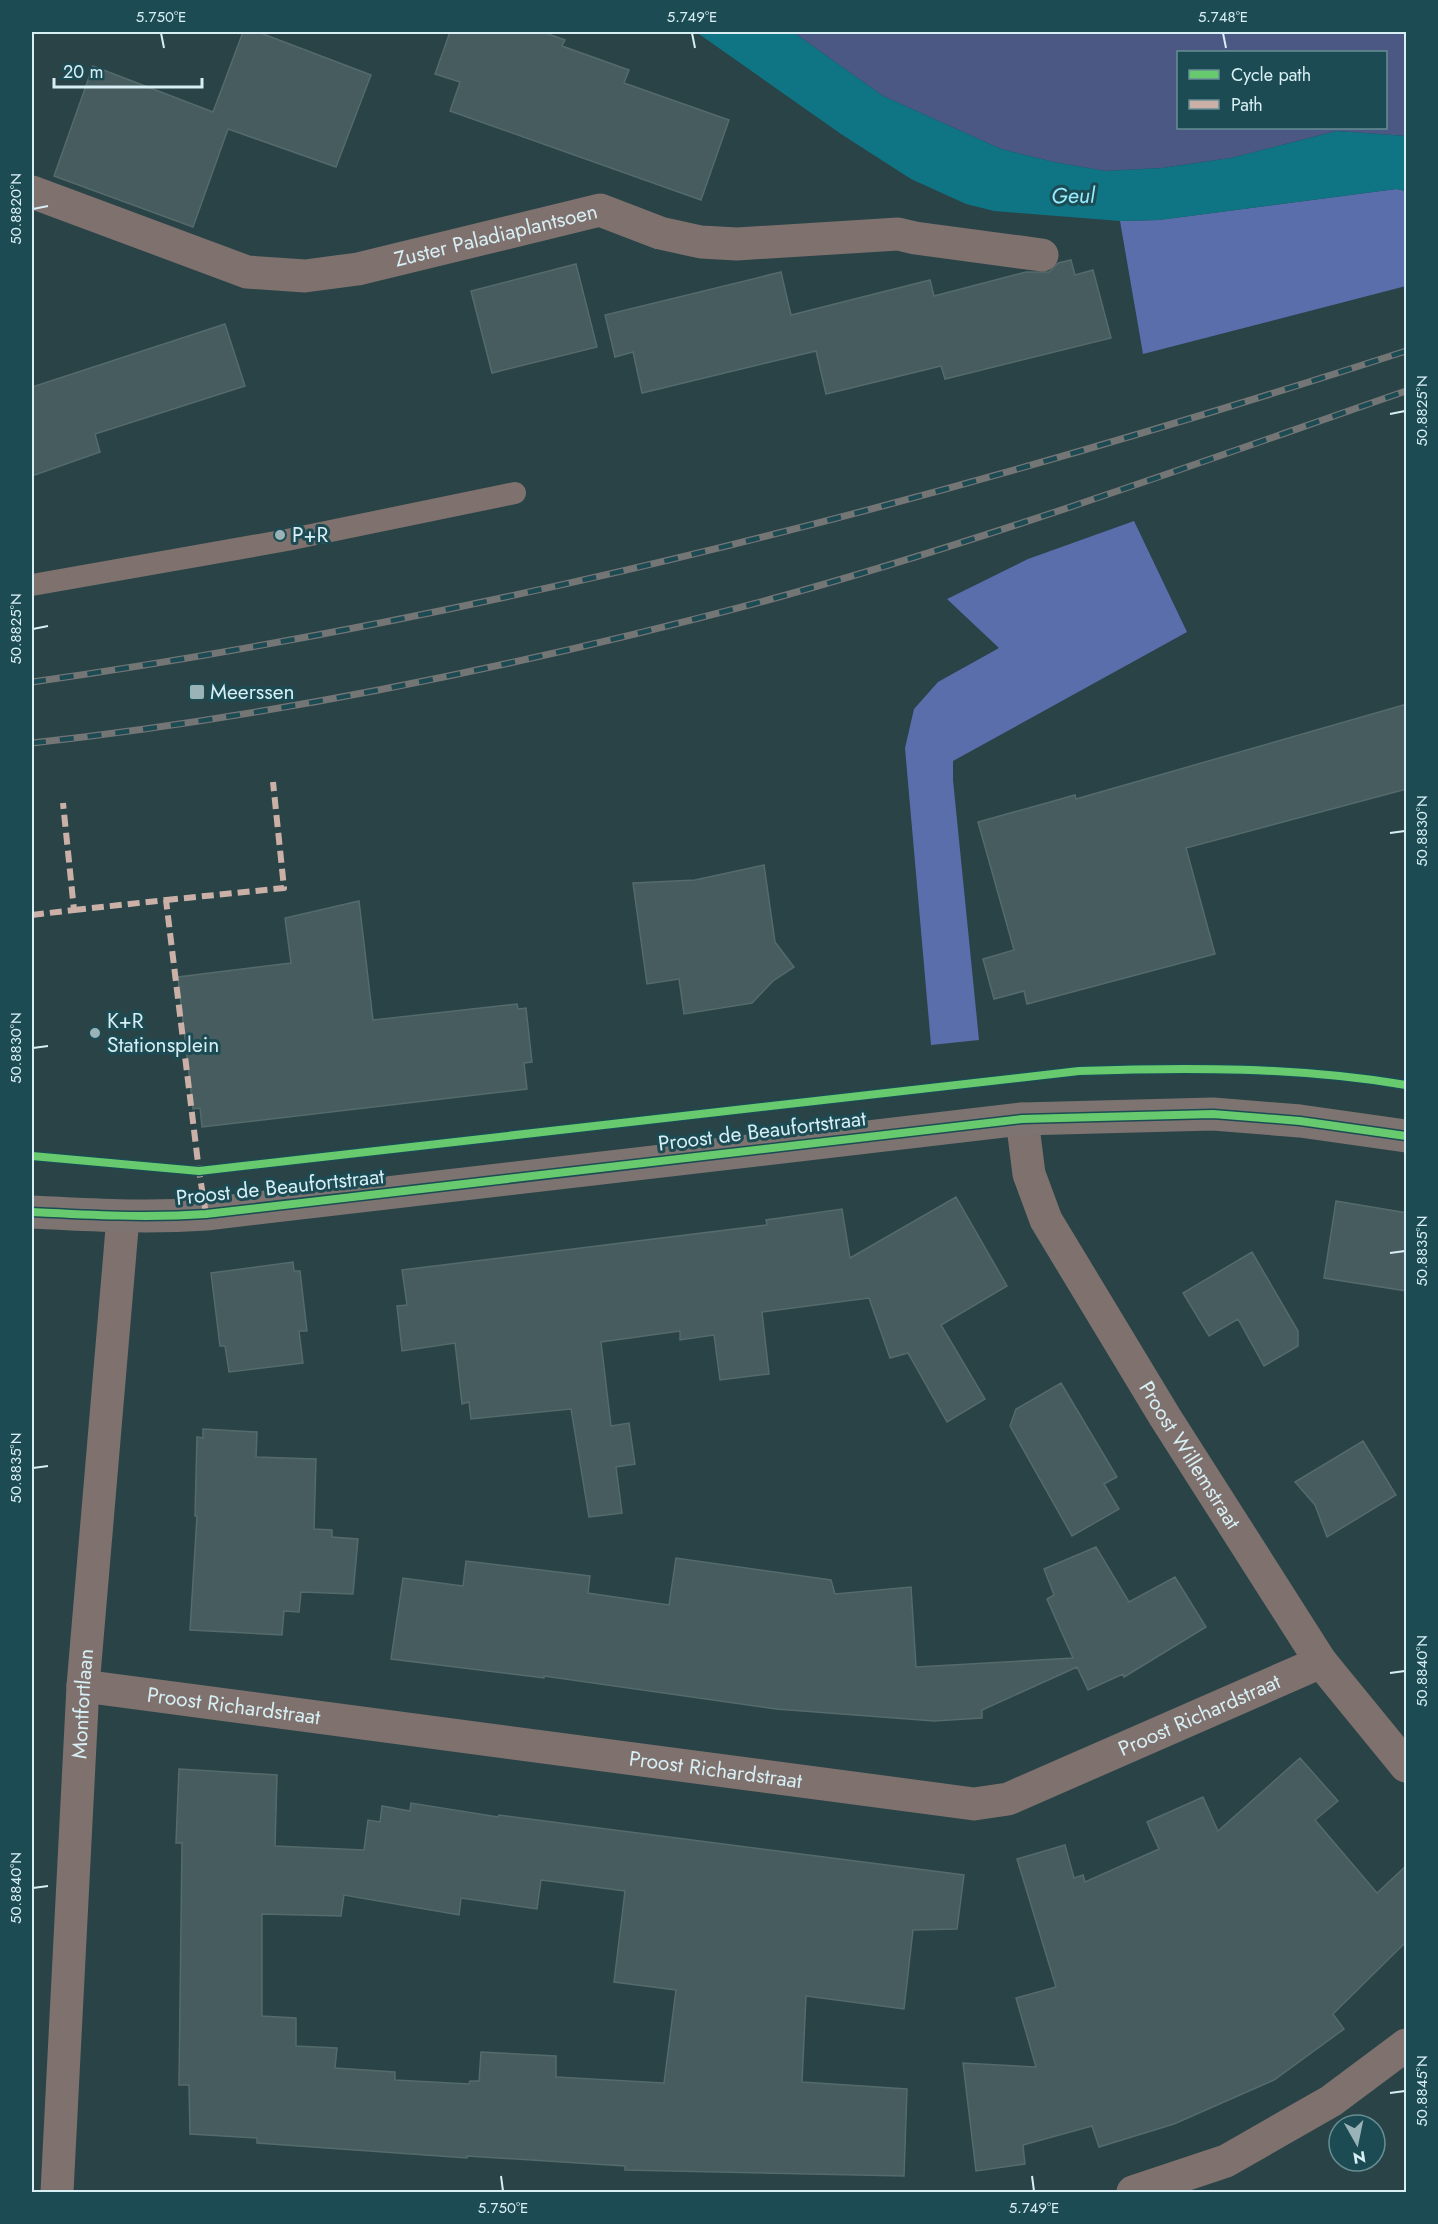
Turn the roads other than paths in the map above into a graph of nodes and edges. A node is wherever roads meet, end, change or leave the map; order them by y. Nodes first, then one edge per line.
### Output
1 (32, 192) edge
2 (1042, 255) dead end
3 (515, 493) dead end
4 (32, 585) edge
5 (1022, 1119) junction
6 (1407, 1136) edge
7 (32, 1212) edge
8 (123, 1217) junction
9 (1321, 1662) junction
10 (82, 1686) junction
11 (1407, 1766) edge
12 (1407, 2045) edge
13 (61, 2192) edge
14 (1133, 2193) edge

1 - 2 street, Zuster Paladiaplantsoen
3 - 4 lane
5 - 6 street, Proost de Beaufortstraat
5 - 8 street, Proost de Beaufortstraat
5 - 9 street, Proost Willemstraat
7 - 8 street, Proost de Beaufortstraat
8 - 10 street, Montfortlaan
9 - 10 street, Proost Richardstraat
9 - 11 street, Proost Willemstraat
10 - 13 street, Montfortlaan
12 - 14 street

